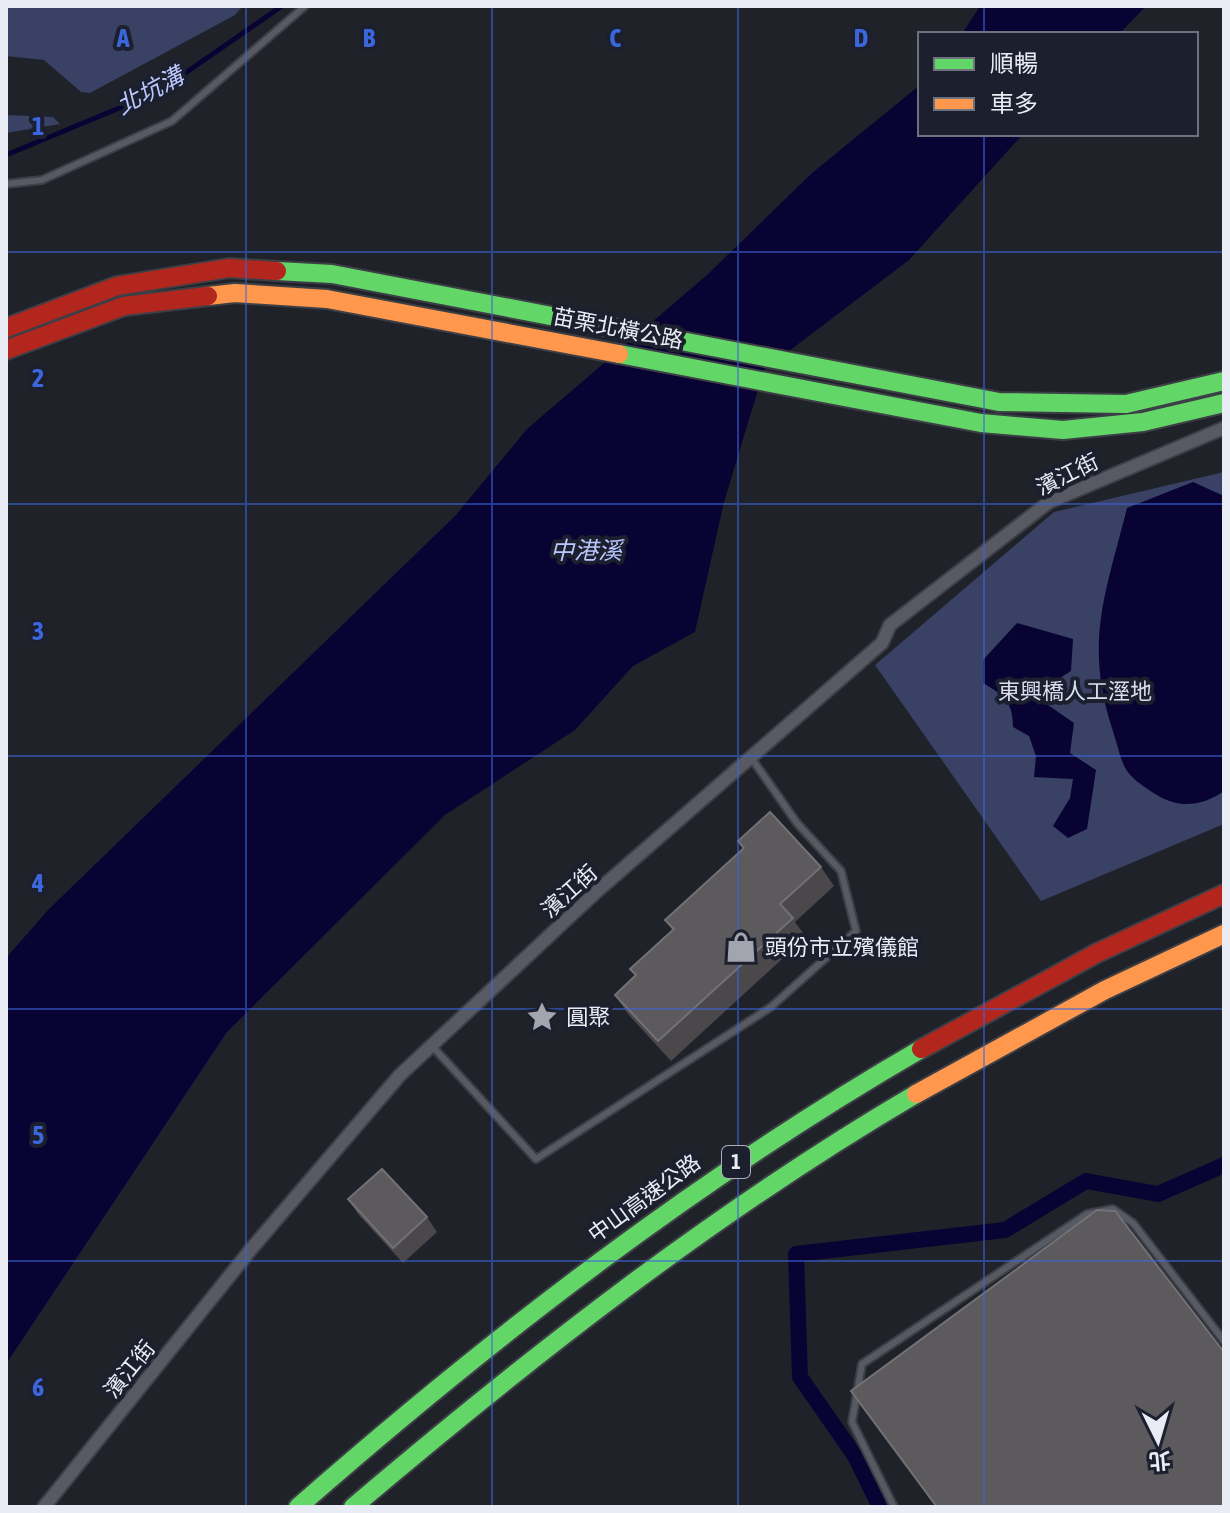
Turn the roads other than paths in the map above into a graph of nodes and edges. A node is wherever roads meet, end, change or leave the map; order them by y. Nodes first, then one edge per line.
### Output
1 (305, 6) edge
2 (6, 184) edge
3 (6, 328) edge
4 (6, 350) edge
5 (1224, 381) edge
6 (1224, 403) edge
7 (1224, 428) edge
8 (752, 759) junction
9 (1224, 894) edge
10 (1224, 934) edge
11 (431, 1045) junction
12 (1224, 1341) edge
13 (44, 1507) edge
14 (298, 1507) edge
15 (353, 1507) edge
16 (894, 1507) edge

1 - 2 lane
3 - 5 main road, 苗栗北橫公路
4 - 6 main road, 苗栗北橫公路
7 - 8 street, 濱江街
8 - 11 street, 濱江街
8 - 11 lane
9 - 14 main road, 中山高速公路 / 1
10 - 15 main road, 1
11 - 13 street, 濱江街
12 - 16 lane

